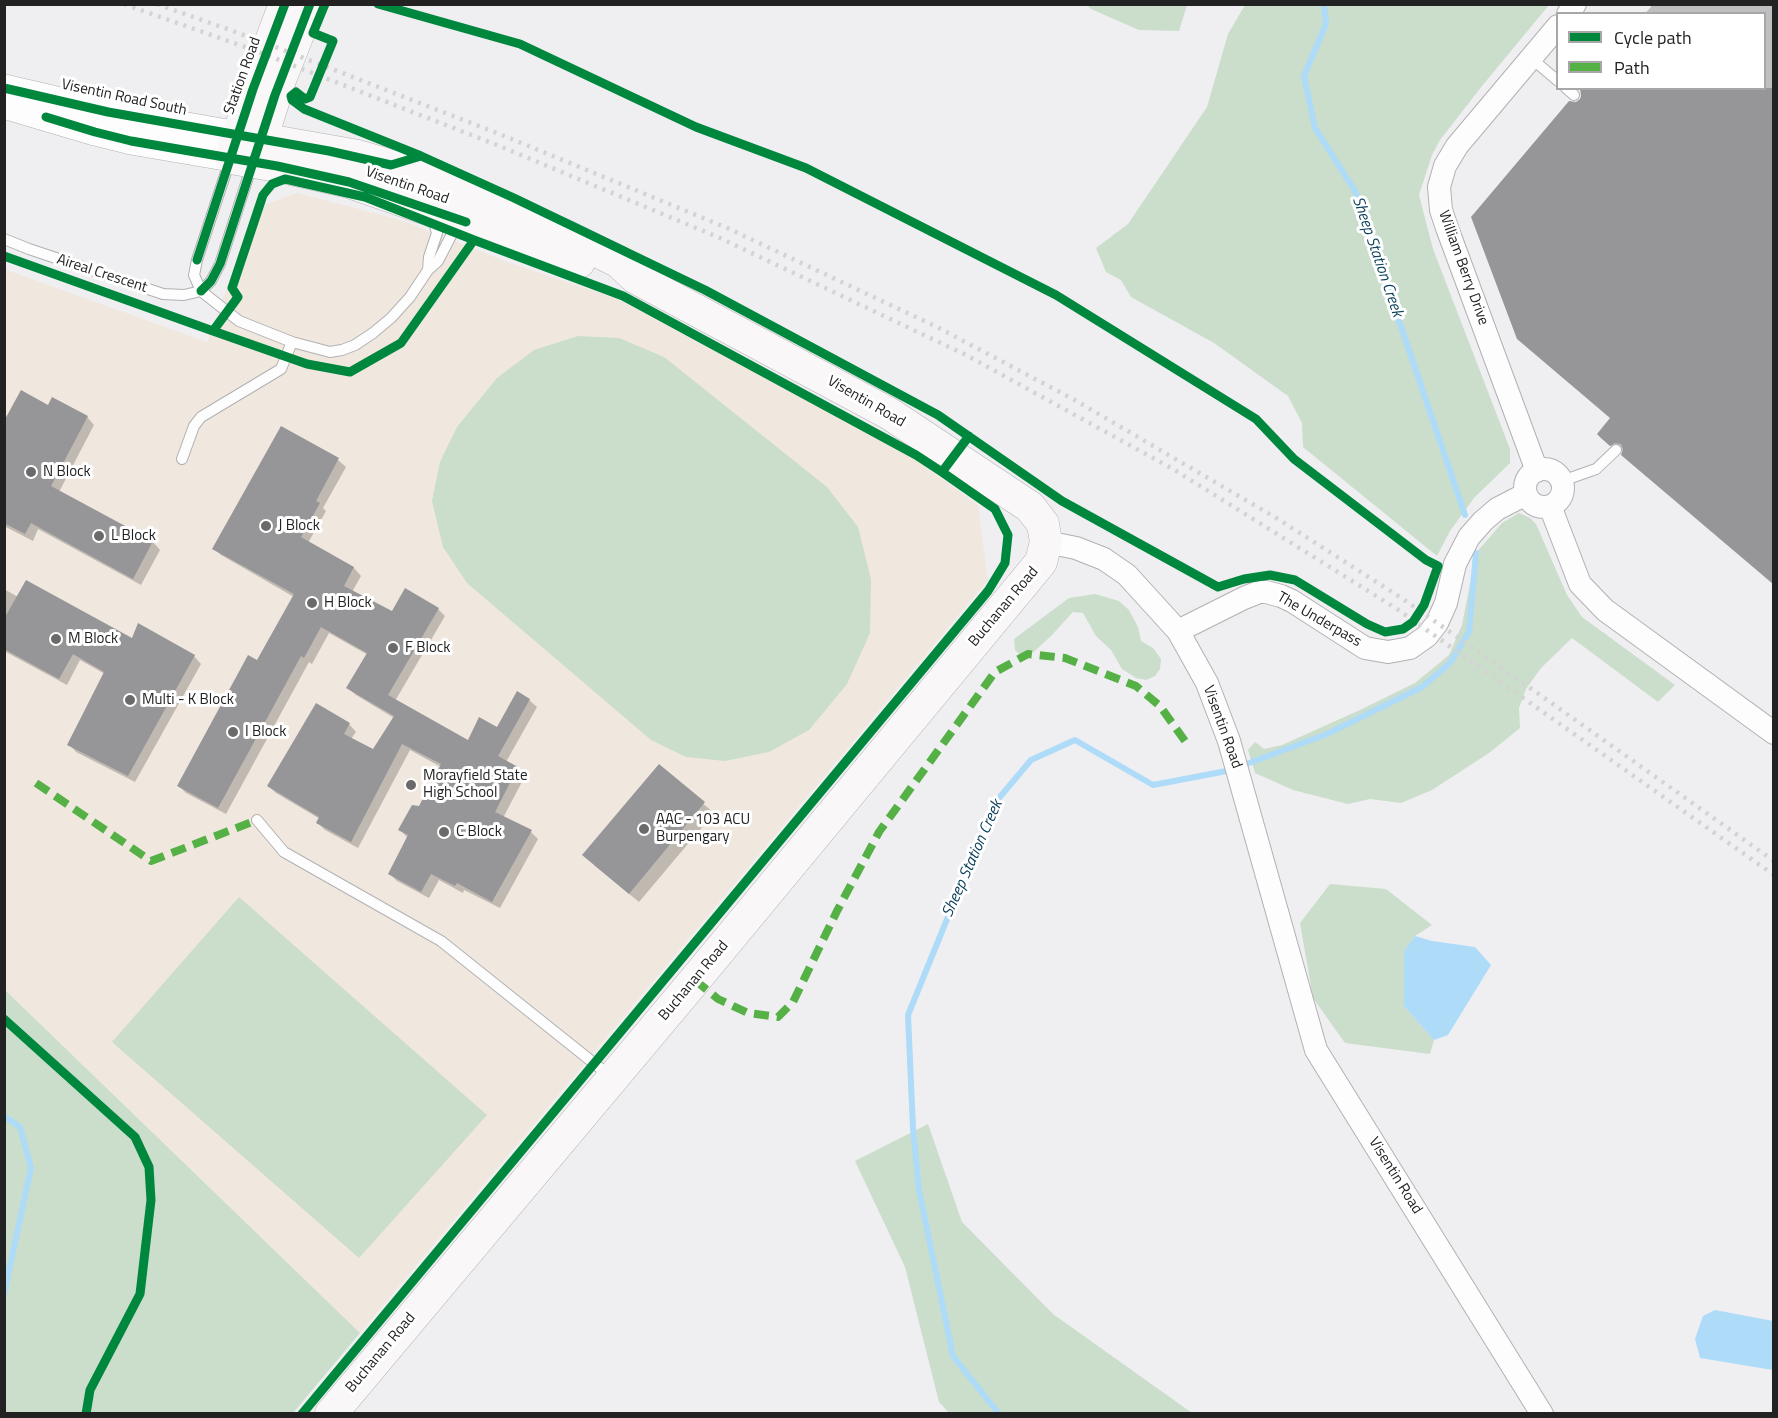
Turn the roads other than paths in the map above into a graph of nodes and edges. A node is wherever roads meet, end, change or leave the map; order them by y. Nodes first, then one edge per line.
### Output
1 (285, 4) edge
2 (310, 4) edge
3 (1556, 27) edge
4 (1531, 58) junction
5 (1556, 80) edge
6 (4, 88) edge
7 (4, 105) edge
8 (246, 149) junction
9 (429, 209) junction
10 (466, 222) junction
11 (4, 239) edge
12 (428, 270) junction
13 (636, 278) junction
14 (201, 291) junction
15 (291, 342) junction
16 (1616, 450) dead end
17 (182, 459) dead end
18 (1537, 471) junction
19 (1562, 482) junction
20 (1526, 494) junction
21 (1550, 506) junction
22 (1046, 542) junction
23 (1178, 631) junction
24 (1773, 733) edge
25 (257, 820) dead end
26 (612, 1078) junction
27 (331, 1413) edge
28 (1542, 1413) edge

1 - 8 main road, Station Road
2 - 8 main road
3 - 4 street, William Berry Drive
4 - 5 lane
4 - 18 street, William Berry Drive
6 - 8 street, Visentin Road South
7 - 8 street
8 - 9 main road, Visentin Road
8 - 13 main road, Visentin Road
8 - 14 lane
8 - 14 lane
9 - 10 main road, Visentin Road
9 - 12 lane
10 - 12 lane
10 - 13 main road, Visentin Road
11 - 14 lane, Aireal Crescent
12 - 15 lane
13 - 22 main road, Visentin Road
14 - 15 lane
15 - 17 lane
16 - 19 lane
18 - 19 street
18 - 20 street
19 - 21 street
20 - 21 street
20 - 23 street, The Underpass
21 - 24 street
22 - 23 street, Visentin Road
22 - 26 main road, Buchanan Road
23 - 28 street, Visentin Road
25 - 26 lane
26 - 27 main road, Buchanan Road

